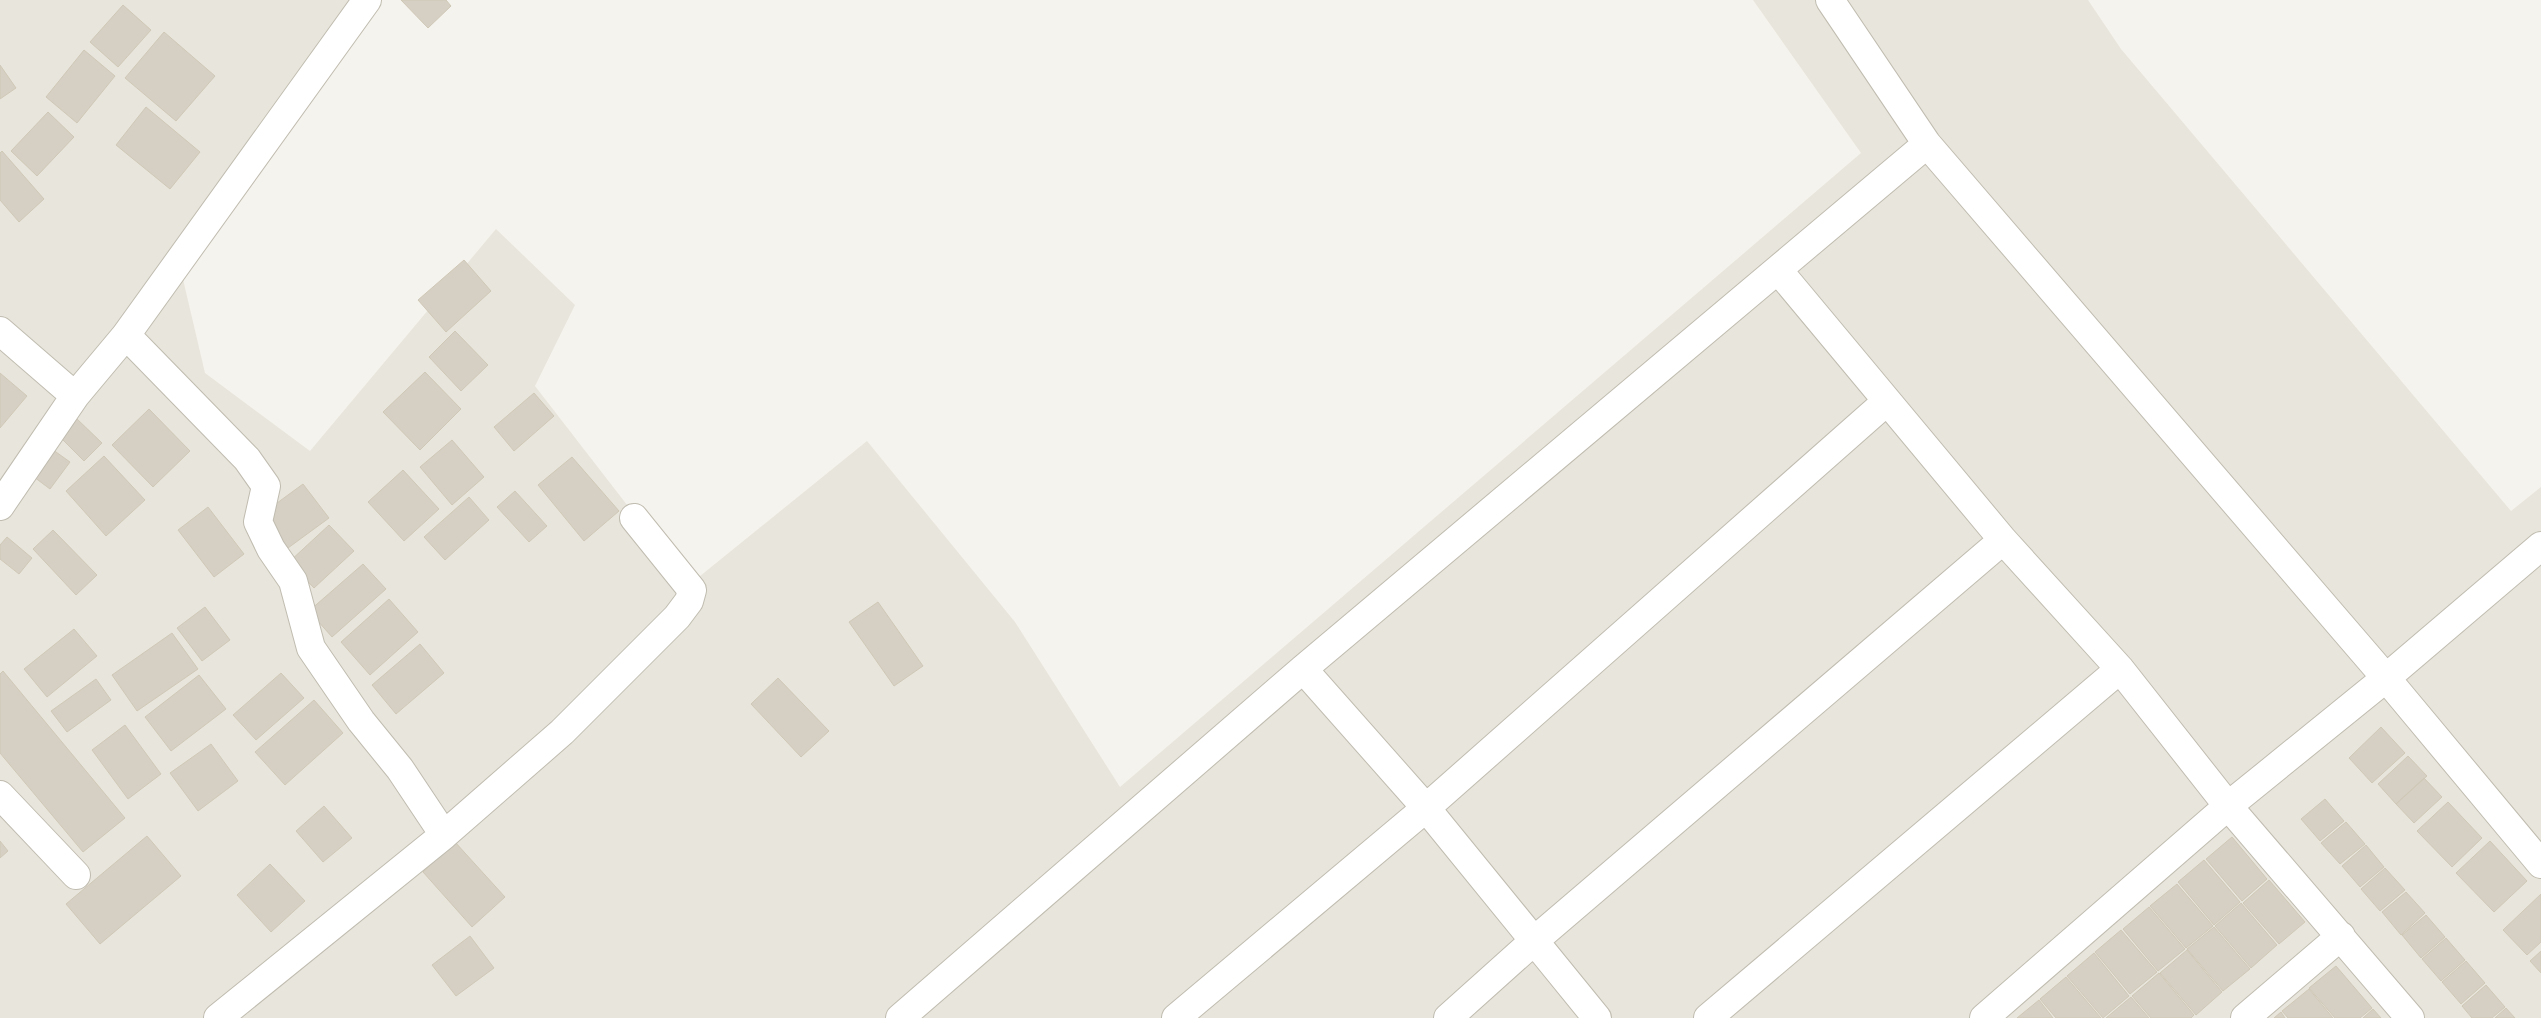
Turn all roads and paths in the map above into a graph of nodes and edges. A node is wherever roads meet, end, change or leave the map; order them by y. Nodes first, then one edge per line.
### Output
1 (367, 0) edge
2 (1830, 0) edge
3 (1927, 144) junction
4 (1778, 270) junction
5 (0, 331) edge
6 (126, 335) junction
7 (75, 396) junction
8 (1886, 402) junction
9 (0, 506) edge
10 (634, 518) dead end
11 (2003, 540) junction
12 (2539, 552) edge
13 (1303, 669) junction
14 (2120, 669) junction
15 (2386, 678) junction
16 (0, 795) edge
17 (2228, 806) junction
18 (1426, 808) junction
19 (444, 835) junction
20 (2541, 864) edge
21 (76, 875) dead end
22 (2340, 936) junction
23 (1535, 940) junction
24 (218, 1018) edge
25 (900, 1018) edge
26 (1176, 1018) edge
27 (1448, 1018) edge
28 (1597, 1018) edge
29 (1708, 1018) edge
30 (1984, 1018) edge
31 (2245, 1018) edge
32 (2410, 1018) edge

1 - 6 street
2 - 3 street
3 - 4 street
3 - 15 street
4 - 8 street
4 - 13 street
5 - 7 street
6 - 7 street
6 - 19 street
7 - 9 street
8 - 11 street
8 - 18 street
10 - 19 street
11 - 14 street
11 - 23 street
12 - 15 street
13 - 18 street
13 - 25 street
14 - 17 street
14 - 29 street
15 - 17 street
15 - 20 street
16 - 21 street
17 - 22 street
17 - 30 street
18 - 23 street
18 - 26 street
19 - 24 street
22 - 31 street
22 - 32 street
23 - 27 street
23 - 28 street

